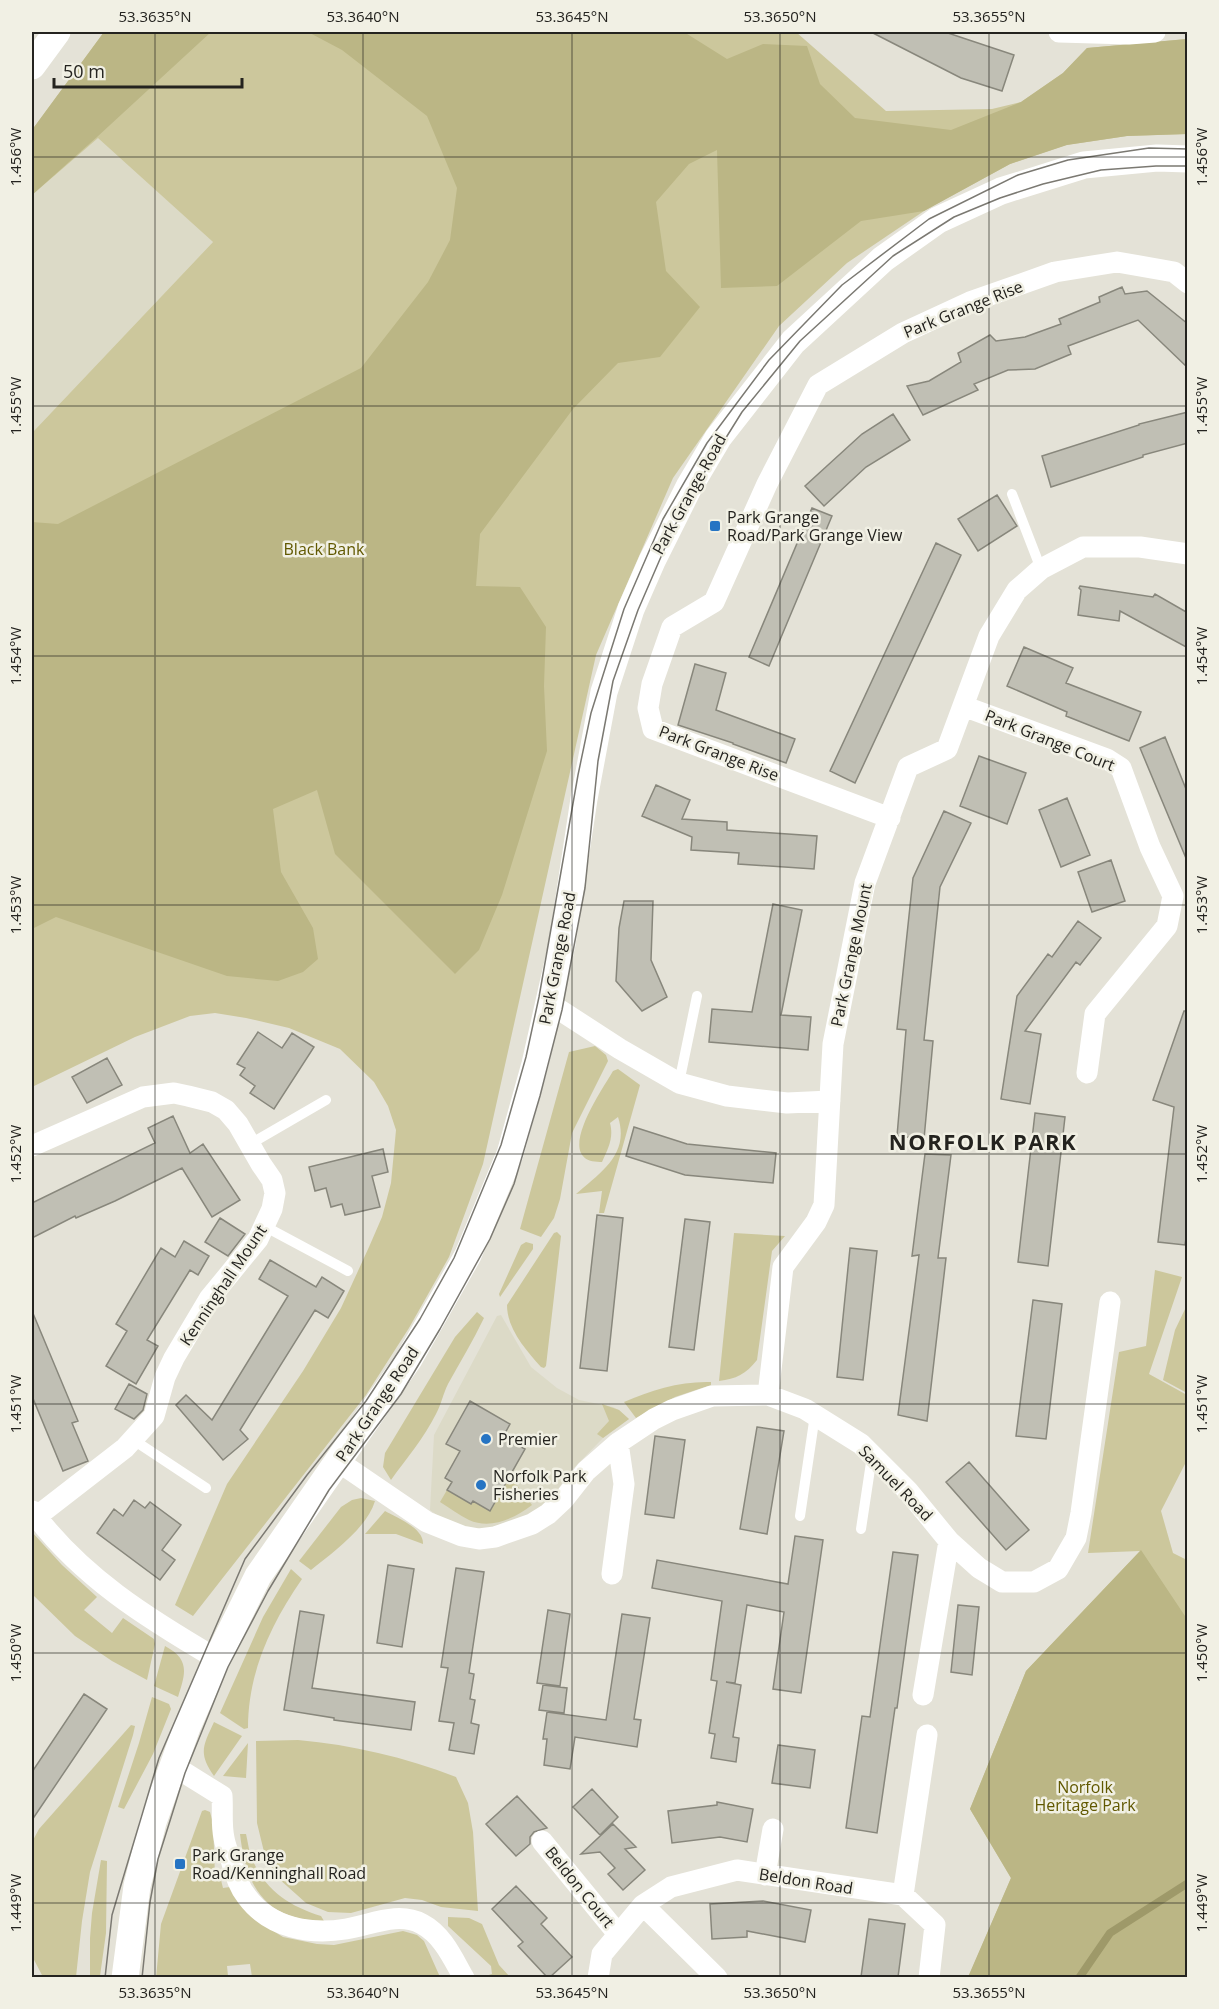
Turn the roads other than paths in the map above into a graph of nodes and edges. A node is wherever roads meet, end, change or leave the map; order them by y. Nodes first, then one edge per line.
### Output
1 (57, 32) edge
2 (1059, 32) edge
3 (1155, 32) edge
4 (32, 66) edge
5 (1188, 159) edge
6 (1188, 283) edge
7 (1012, 494) dead end
8 (1188, 554) edge
9 (1041, 569) junction
10 (963, 706) junction
11 (890, 818) junction
12 (1179, 919) edge
13 (697, 996) dead end
14 (549, 1003) junction
15 (1087, 1073) dead end
16 (679, 1083) junction
17 (326, 1100) dead end
18 (830, 1101) junction
19 (250, 1144) junction
20 (32, 1146) edge
21 (264, 1226) junction
22 (348, 1271) dead end
23 (1110, 1302) dead end
24 (768, 1395) junction
25 (815, 1415) junction
26 (132, 1439) junction
27 (618, 1443) junction
28 (872, 1456) junction
29 (339, 1462) junction
30 (206, 1488) dead end
31 (34, 1514) edge
32 (800, 1516) dead end
33 (861, 1529) dead end
34 (949, 1541) junction
35 (612, 1574) dead end
36 (217, 1659) junction
37 (923, 1695) dead end
38 (927, 1735) dead end
39 (172, 1767) junction
40 (773, 1829) dead end
41 (542, 1841) dead end
42 (765, 1875) junction
43 (903, 1895) junction
44 (643, 1905) junction
45 (618, 1934) junction
46 (126, 1977) edge
47 (465, 1977) edge
48 (598, 1977) edge
49 (717, 1977) edge
50 (929, 1977) edge

1 - 4 street
2 - 3 street
5 - 14 street, Park Grange Road
6 - 11 street, Park Grange Rise
7 - 9 lane
8 - 9 street, Park Grange Mount
9 - 10 street, Park Grange Mount
10 - 11 street, Park Grange Mount
10 - 12 street, Park Grange Court
11 - 18 street, Park Grange Mount
12 - 15 street, Park Grange Court
13 - 16 lane
14 - 16 street
14 - 29 street, Park Grange Road
16 - 18 street
17 - 19 lane
18 - 24 street, Park Grange Mount
19 - 20 street, Kenninghall Mount
19 - 21 street, Kenninghall Mount
21 - 22 lane
21 - 26 street, Kenninghall Mount
23 - 34 street, Samuel Road
24 - 25 street, Samuel Road
24 - 27 street, Samuel Road
25 - 28 street, Samuel Road
25 - 32 lane
26 - 30 lane
26 - 31 street, Kenninghall Mount
27 - 29 street, Samuel Road
27 - 35 street
28 - 33 lane
28 - 34 street, Samuel Road
29 - 36 street, Park Grange Road
31 - 36 street
34 - 37 street
36 - 39 street, Park Grange Road
38 - 43 street
39 - 46 street, Park Grange Road
39 - 47 street
40 - 42 street
41 - 45 street, Beldon Court
42 - 43 street, Beldon Road
42 - 44 street, Beldon Road
43 - 50 street
44 - 45 street, Beldon Road
44 - 49 street
45 - 48 street, Beldon Road

